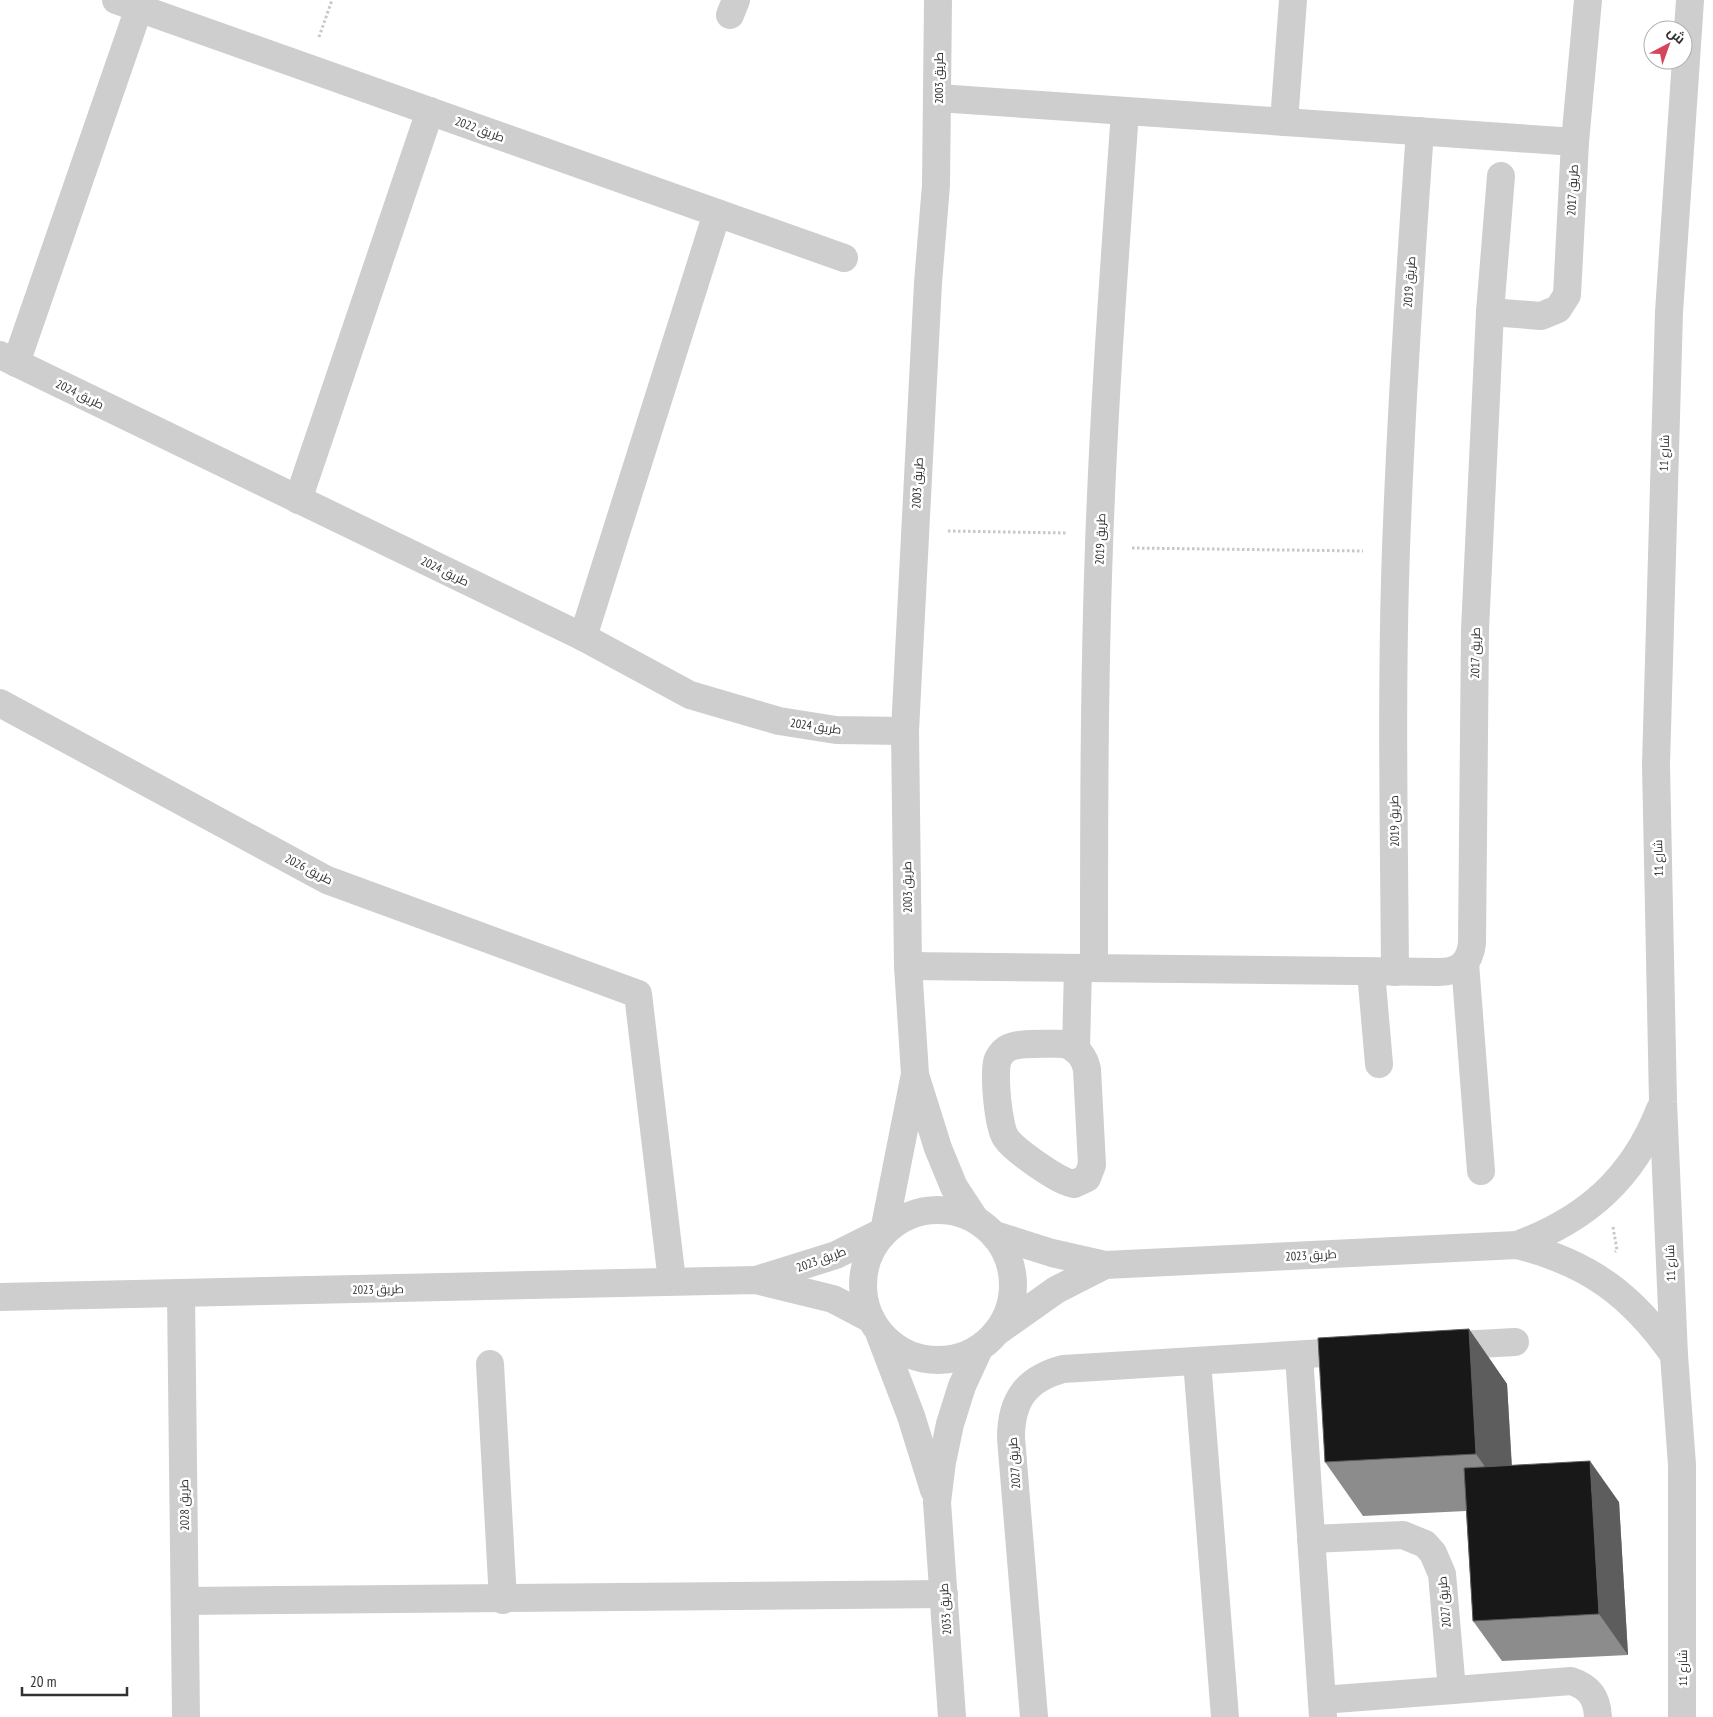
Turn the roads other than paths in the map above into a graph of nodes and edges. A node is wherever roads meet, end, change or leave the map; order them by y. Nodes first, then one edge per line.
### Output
1 (938, 0) edge
2 (1293, 0) edge
3 (1588, 0) edge
4 (1690, 0) edge
5 (128, 4) edge
6 (938, 98) junction
7 (430, 111) junction
8 (1125, 111) junction
9 (1284, 122) junction
10 (1420, 131) junction
11 (1575, 142) junction
12 (1501, 176) dead end
13 (716, 213) junction
14 (844, 258) dead end
15 (1490, 312) junction
16 (8, 359) edge
17 (298, 500) junction
18 (583, 637) junction
19 (0, 702) edge
20 (905, 731) junction
21 (1465, 963) junction
22 (908, 966) junction
23 (1086, 968) junction
24 (1383, 972) junction
25 (1076, 1049) junction
26 (1379, 1064) dead end
27 (915, 1074) junction
28 (1663, 1102) junction
29 (1481, 1171) dead end
30 (985, 1227) junction
31 (884, 1232) junction
32 (1517, 1245) junction
33 (1105, 1265) junction
34 (756, 1280) junction
35 (672, 1281) junction
36 (181, 1294) junction
37 (0, 1297) edge
38 (875, 1326) junction
39 (988, 1341) junction
40 (1515, 1342) dead end
41 (1417, 1348) edge
42 (1377, 1350) edge
43 (1299, 1355) junction
44 (1674, 1356) junction
45 (1197, 1361) junction
46 (490, 1364) dead end
47 (937, 1502) junction
48 (1311, 1539) junction
49 (944, 1594) junction
50 (503, 1600) junction
51 (185, 1601) junction
52 (1452, 1690) junction
53 (1323, 1709) edge
54 (186, 1717) edge
55 (952, 1717) edge
56 (1034, 1717) edge
57 (1225, 1717) edge
58 (1598, 1717) edge
59 (1682, 1717) edge

1 - 6 street, طريق 2003
2 - 9 street
3 - 11 street, طريق 2017
4 - 28 street, شارع 11
5 - 7 street, طريق 2022
5 - 16 street
6 - 8 street
6 - 20 street, طريق 2003
7 - 13 street, طريق 2022
7 - 17 street
8 - 9 street
8 - 23 street, طريق 2019
9 - 10 street
10 - 11 street
10 - 24 street, طريق 2019
11 - 15 street, طريق 2017
12 - 15 street, طريق 2017
13 - 14 street, طريق 2022
13 - 18 street
15 - 21 street, طريق 2017
16 - 17 street, طريق 2024
17 - 18 street, طريق 2024
18 - 20 street, طريق 2024
19 - 35 street, طريق 2026
20 - 22 street, طريق 2003
21 - 24 street
21 - 29 street
22 - 23 street
22 - 27 street, طريق 2003
23 - 24 street
23 - 25 street, طريق 2019
24 - 26 street, طريق 2019
25 - 25 street
27 - 30 street
27 - 31 street
28 - 32 street, طريق 2023
28 - 44 street, شارع 11
30 - 31 street
30 - 33 street, طريق 2023
30 - 39 street
31 - 34 street, طريق 2023
31 - 38 street
32 - 33 street, طريق 2023
32 - 44 street, طريق 2023
33 - 39 street, طريق 2023
34 - 35 street, طريق 2023
34 - 38 street, طريق 2023
35 - 36 street, طريق 2023
36 - 37 street, طريق 2023
36 - 51 street, طريق 2028
38 - 39 street
38 - 47 street, طريق 2033
39 - 47 street, طريق 2033
40 - 41 street
42 - 43 street, طريق 2027
43 - 45 street, طريق 2027
43 - 48 street
44 - 59 street, شارع 11
45 - 56 street, طريق 2027
45 - 57 street
46 - 50 street
47 - 49 street, طريق 2033
48 - 52 street, طريق 2027
48 - 53 street
49 - 50 street
49 - 55 street, طريق 2033
50 - 51 street
51 - 54 street, طريق 2028
52 - 53 street
52 - 58 street

